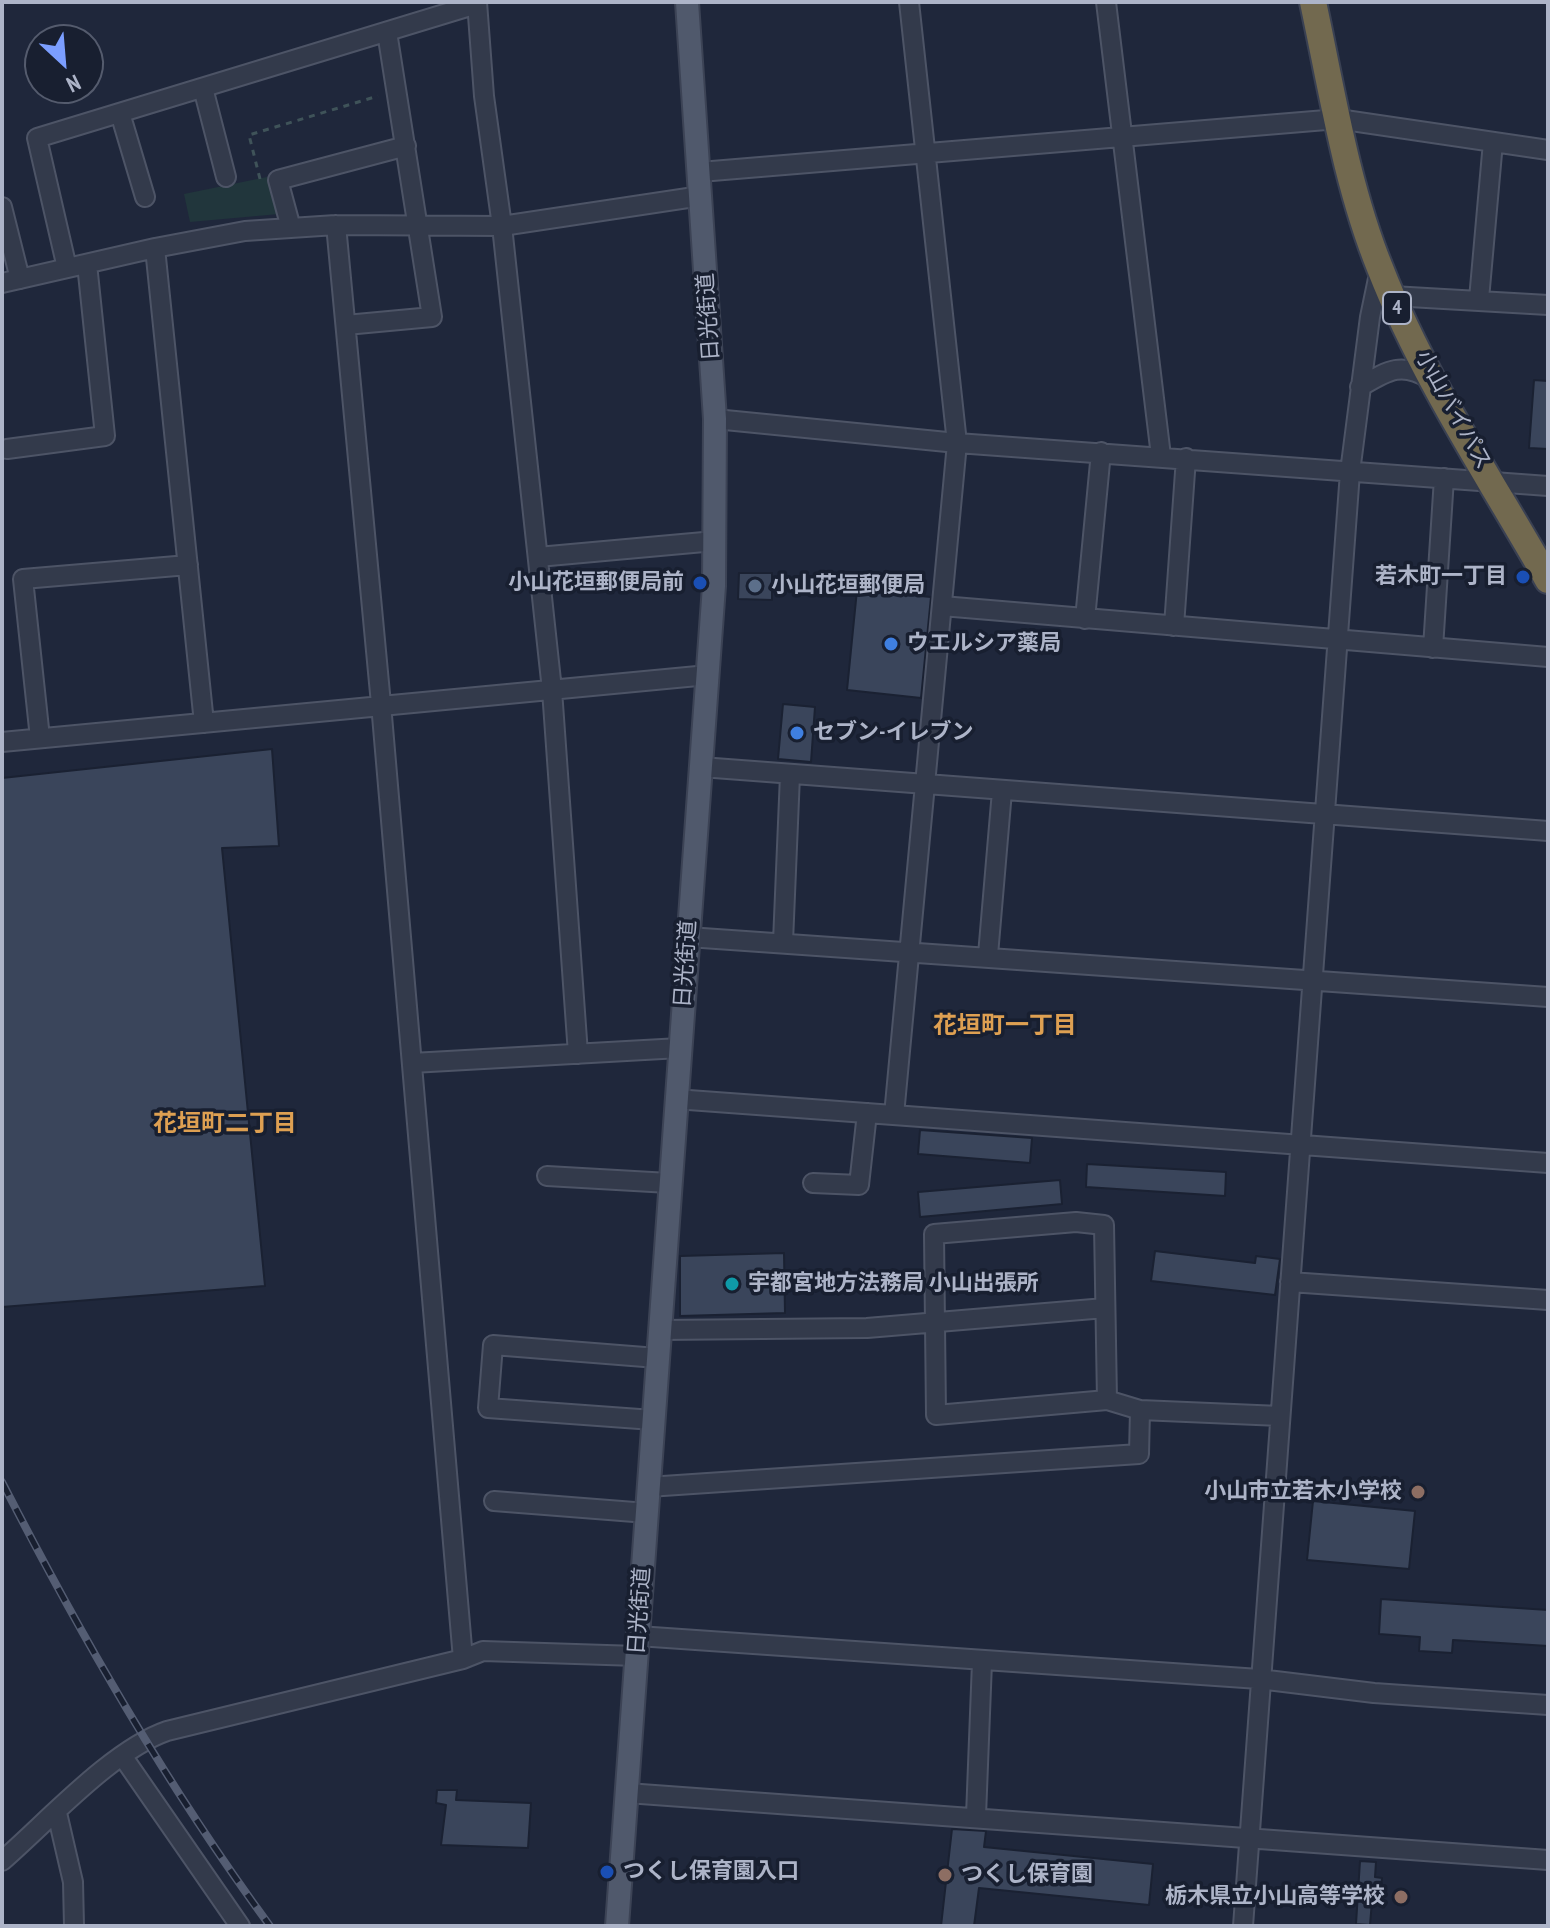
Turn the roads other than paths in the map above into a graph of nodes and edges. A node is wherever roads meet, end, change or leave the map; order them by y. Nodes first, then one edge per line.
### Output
1 (687, 2) edge
2 (909, 2) edge
3 (1106, 2) edge
4 (1313, 2) edge
5 (477, 3) edge
6 (387, 32) junction
7 (203, 88) junction
8 (120, 113) junction
9 (1338, 119) junction
10 (1123, 137) junction
11 (1493, 142) junction
12 (406, 146) junction
13 (1548, 150) edge
14 (928, 152) junction
15 (700, 172) junction
16 (226, 177) dead end
17 (701, 196) junction
18 (145, 197) dead end
19 (2, 207) edge
20 (336, 225) junction
21 (420, 225) junction
22 (502, 226) junction
23 (291, 228) junction
24 (155, 248) junction
25 (87, 264) junction
26 (67, 268) junction
27 (1380, 269) junction
28 (11, 281) edge
29 (1392, 296) junction
30 (1479, 299) junction
31 (1548, 305) edge
32 (346, 325) junction
33 (1436, 382) junction
34 (1360, 387) junction
35 (715, 419) junction
36 (957, 443) junction
37 (7, 449) dead end
38 (1101, 452) junction
39 (1161, 456) junction
40 (1186, 458) junction
41 (1350, 472) junction
42 (1444, 478) junction
43 (1492, 482) junction
44 (1548, 486) edge
45 (715, 541) junction
46 (538, 557) junction
47 (188, 565) junction
48 (1548, 580) edge
49 (942, 606) junction
50 (1085, 619) junction
51 (1174, 626) junction
52 (1338, 640) junction
53 (1433, 648) junction
54 (1548, 657) edge
55 (708, 675) junction
56 (552, 690) junction
57 (381, 704) junction
58 (204, 723) junction
59 (40, 738) junction
60 (2, 742) edge
61 (701, 767) junction
62 (790, 775) junction
63 (924, 786) junction
64 (1002, 791) junction
65 (1326, 812) junction
66 (1548, 831) edge
67 (688, 937) junction
68 (783, 942) junction
69 (908, 950) junction
70 (988, 955) junction
71 (1314, 978) junction
72 (1548, 997) edge
73 (680, 1048) junction
74 (578, 1054) junction
75 (412, 1063) junction
76 (675, 1099) junction
77 (867, 1113) junction
78 (894, 1115) junction
79 (1299, 1145) junction
80 (1548, 1163) edge
81 (547, 1176) dead end
82 (669, 1183) junction
83 (813, 1183) dead end
84 (1290, 1282) junction
85 (1548, 1300) edge
86 (1105, 1308) junction
87 (935, 1322) junction
88 (659, 1330) junction
89 (657, 1358) junction
90 (1107, 1400) junction
91 (1140, 1410) junction
92 (1280, 1416) junction
93 (653, 1420) junction
94 (648, 1487) junction
95 (494, 1501) dead end
96 (647, 1513) junction
97 (637, 1646) junction
98 (463, 1659) junction
99 (982, 1662) junction
100 (1259, 1679) junction
101 (1548, 1705) edge
102 (123, 1757) junction
103 (627, 1793) junction
104 (57, 1813) junction
105 (976, 1816) junction
106 (1249, 1838) junction
107 (1548, 1860) edge
108 (2, 1861) edge
109 (74, 1926) edge
110 (240, 1926) edge
111 (617, 1926) edge
112 (1243, 1926) edge

1 - 15 main road, 日光街道
2 - 14 street
3 - 10 street
4 - 9 highway, 小山バイパス / 4
5 - 6 street
5 - 22 street
6 - 7 street
6 - 12 street
7 - 8 street
7 - 16 street
8 - 18 street
8 - 26 street
9 - 10 street
9 - 11 street
9 - 27 highway, 小山バイパス / 4
10 - 14 street
10 - 39 street
11 - 13 street
11 - 30 street
12 - 21 street
12 - 23 street
14 - 15 street
14 - 36 street
15 - 17 main road, 日光街道
17 - 22 street
17 - 35 main road, 日光街道
19 - 28 street
20 - 21 street
20 - 23 street
20 - 32 street
21 - 22 street
21 - 32 street
22 - 46 street
23 - 24 street
24 - 25 street
24 - 47 street
25 - 26 street
25 - 37 street
26 - 28 street
27 - 29 highway, 小山バイパス / 4
27 - 34 street
29 - 30 street
29 - 33 highway, 小山バイパス / 4
30 - 31 street
32 - 57 street
33 - 34 street
33 - 43 highway, 小山バイパス / 4
34 - 41 street
35 - 36 street
35 - 45 main road, 日光街道
36 - 38 street
36 - 49 street
38 - 39 street
38 - 50 street
39 - 40 street
40 - 41 street
40 - 51 street
41 - 42 street
41 - 52 street
42 - 43 street
42 - 53 street
43 - 44 street
43 - 48 highway, 小山バイパス / 4
45 - 46 street
45 - 55 main road, 日光街道
46 - 56 street
47 - 58 street
47 - 59 street
49 - 50 street
49 - 63 street
50 - 51 street
51 - 52 street
52 - 53 street
52 - 65 street
53 - 54 street
55 - 56 street
55 - 61 main road, 日光街道
56 - 57 street
56 - 74 street
57 - 58 street
57 - 75 street
58 - 59 street
59 - 60 street
61 - 62 street
61 - 67 main road, 日光街道
62 - 63 street
62 - 68 street
63 - 64 street
63 - 69 street
64 - 65 street
64 - 70 street
65 - 66 street
65 - 71 street
67 - 68 street
67 - 73 main road, 日光街道
68 - 69 street
69 - 70 street
69 - 78 street
70 - 71 street
71 - 72 street
71 - 79 street
73 - 74 street
73 - 76 main road, 日光街道
74 - 75 street
75 - 98 street
76 - 77 street
76 - 82 main road, 日光街道
77 - 78 street
77 - 83 street
78 - 79 street
79 - 80 street
79 - 84 street
81 - 82 street
82 - 88 main road, 日光街道
84 - 85 street
84 - 92 street
86 - 87 street
86 - 87 street
86 - 90 street
87 - 88 street
87 - 90 street
88 - 89 main road, 日光街道
89 - 93 main road, 日光街道
89 - 93 street
90 - 91 street
91 - 92 street
91 - 94 street
92 - 100 street
93 - 94 main road, 日光街道
94 - 96 main road, 日光街道
95 - 96 street
96 - 97 main road, 日光街道
97 - 98 street
97 - 99 street
97 - 103 main road, 日光街道
98 - 102 street
99 - 100 street
99 - 105 street
100 - 101 street
100 - 106 street
102 - 104 street
102 - 110 street
103 - 105 street
103 - 111 main road, 日光街道
104 - 108 street
104 - 109 street
105 - 106 street
106 - 107 street
106 - 112 street

